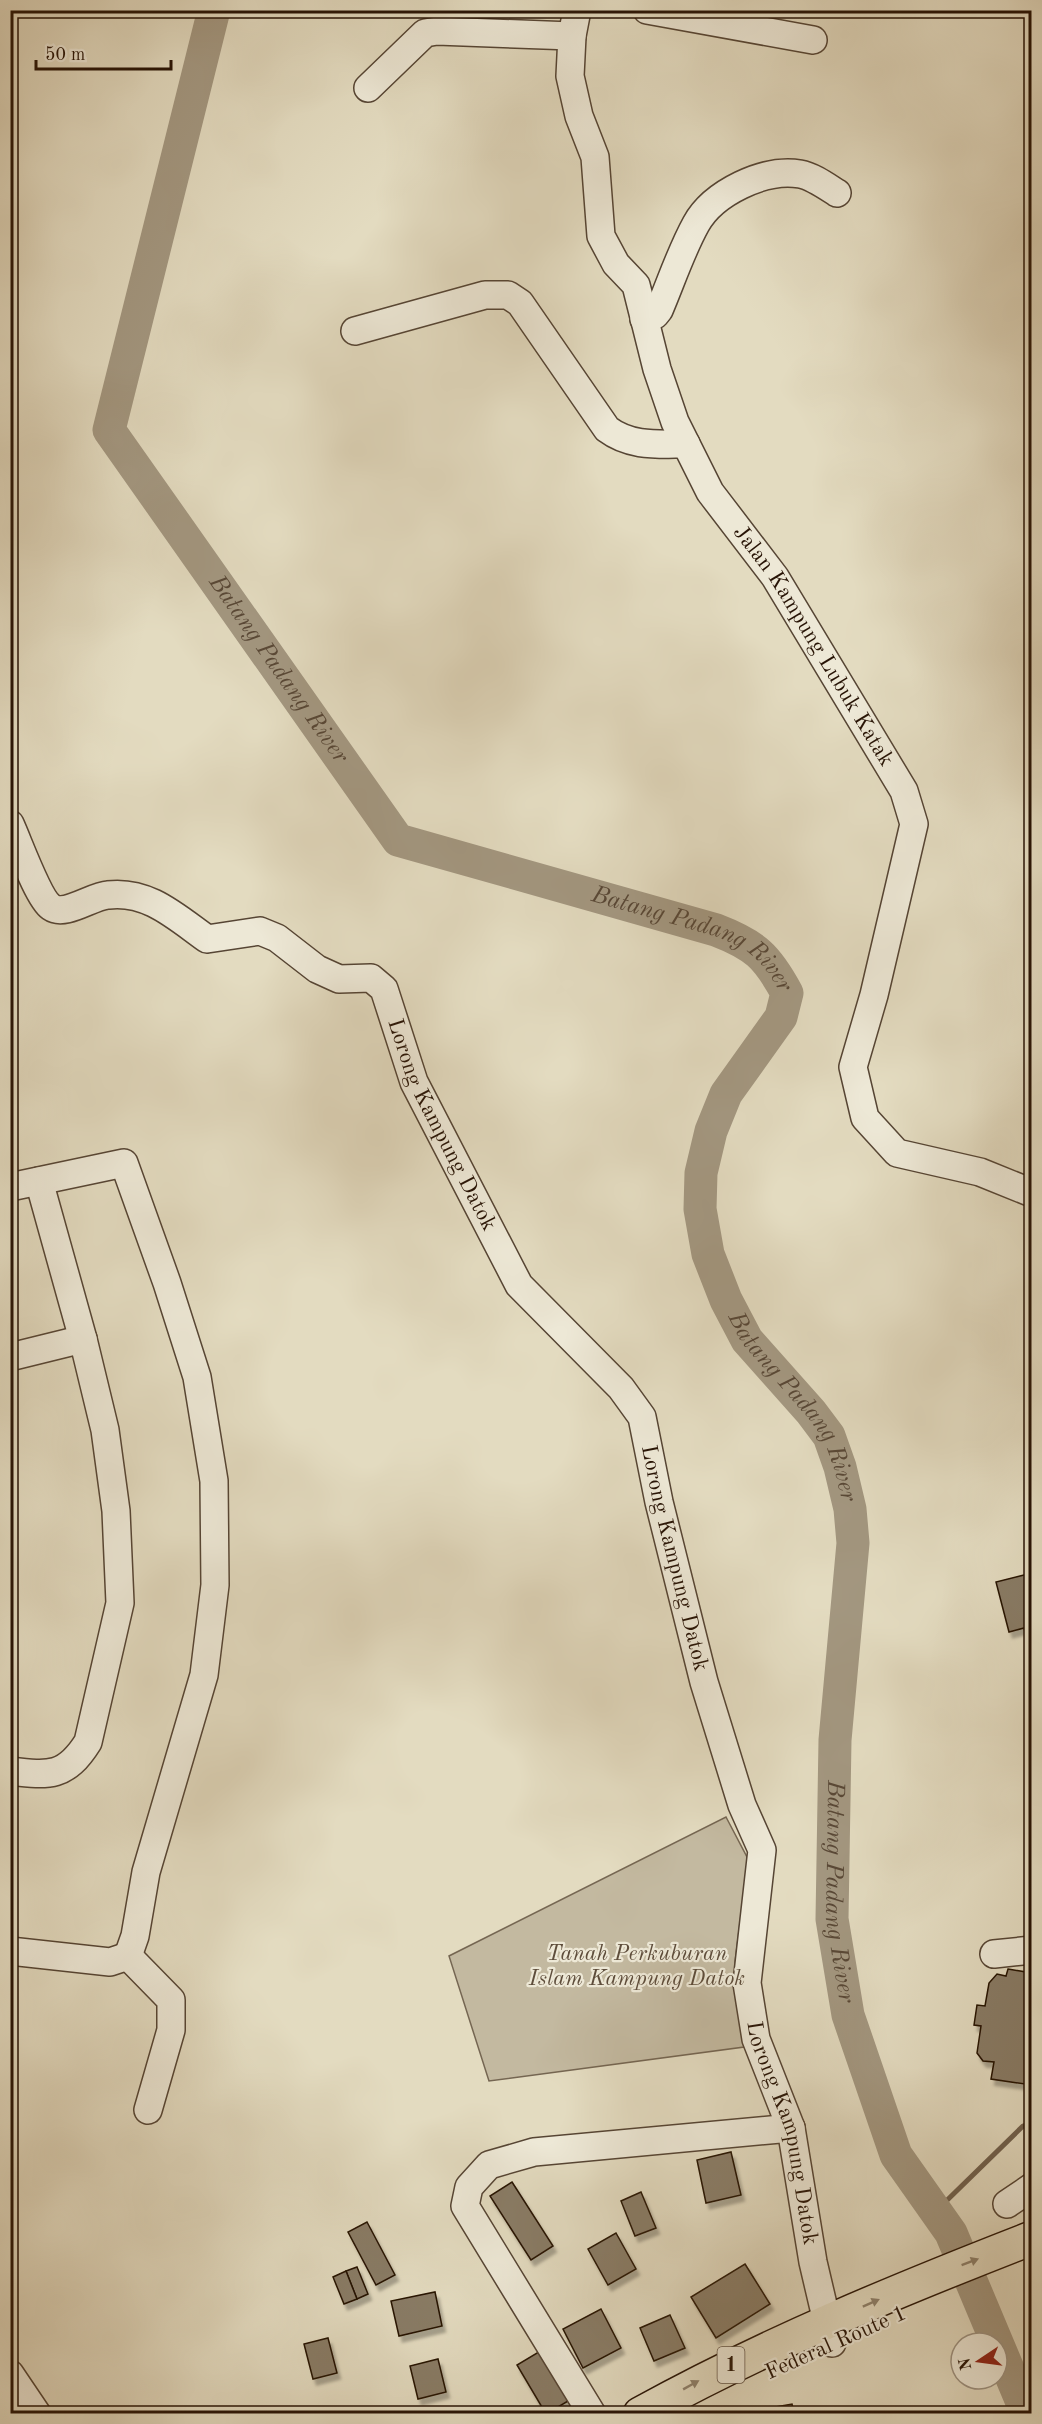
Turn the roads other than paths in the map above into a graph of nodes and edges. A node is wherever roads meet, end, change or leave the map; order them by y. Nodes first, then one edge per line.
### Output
1 (647, 10) edge
2 (574, 23) edge
3 (813, 40) dead end
4 (368, 88) dead end
5 (837, 193) dead end
6 (644, 319) junction
7 (355, 331) dead end
8 (686, 444) junction
9 (10, 824) edge
10 (39, 1181) junction
11 (10, 1187) edge
12 (1032, 1193) edge
13 (83, 1339) junction
14 (10, 1357) edge
15 (10, 1771) edge
16 (1032, 1950) edge
17 (10, 1951) edge
18 (994, 1954) dead end
19 (128, 1956) junction
20 (148, 2110) dead end
21 (791, 2128) junction
22 (1032, 2187) edge
23 (1007, 2204) dead end
24 (1032, 2238) edge
25 (1032, 2263) edge
26 (919, 2294) junction
27 (829, 2333) junction
28 (10, 2374) edge
29 (37, 2414) edge
30 (592, 2414) edge
31 (640, 2414) edge
32 (684, 2414) edge

1 - 3 street
2 - 4 street
2 - 6 street, Jalan Kampung Lubuk Katak
5 - 6 street
6 - 8 street, Jalan Kampung Lubuk Katak
7 - 8 street
8 - 12 street, Jalan Kampung Lubuk Katak
9 - 21 street, Lorong Kampung Datok
10 - 11 street
10 - 13 street
10 - 19 street
13 - 14 street
13 - 15 street
16 - 18 street
17 - 19 street
19 - 20 street
21 - 27 street, Lorong Kampung Datok
21 - 30 street
22 - 23 street
26 -> 24 highway, 1
25 - 26 highway, 1
26 - 27 highway, Federal Route 1 / 1
31 -> 27 highway, Federal Route 1 / 1
27 - 32 highway, Federal Route 1 / 1
28 - 29 street

